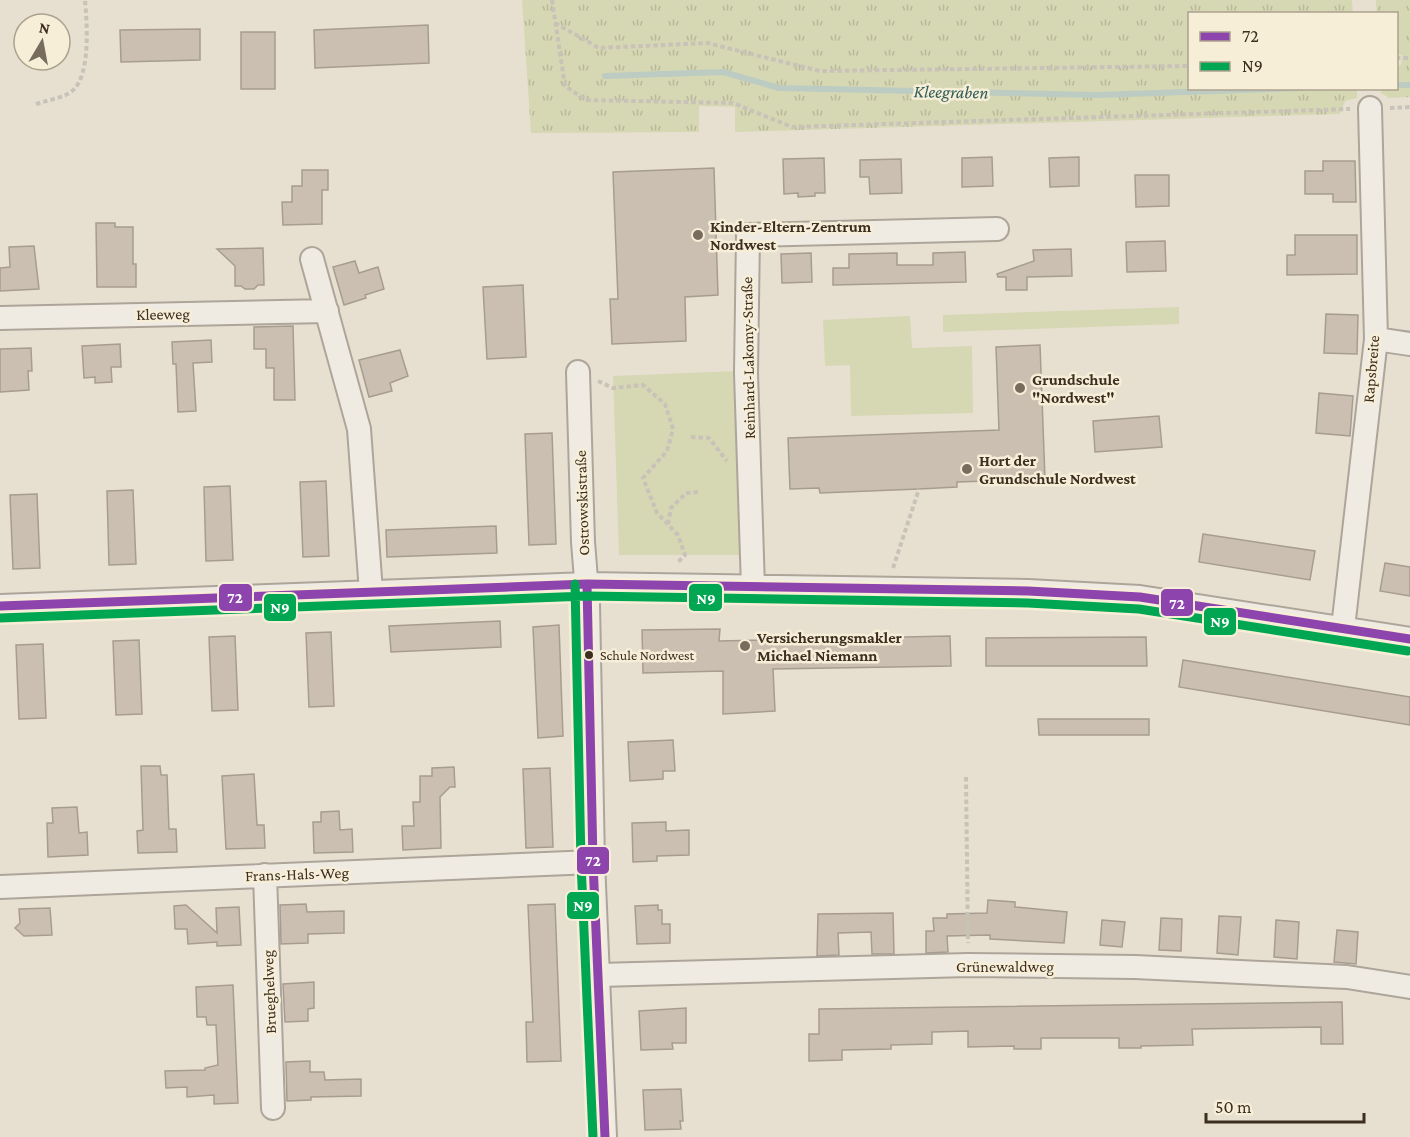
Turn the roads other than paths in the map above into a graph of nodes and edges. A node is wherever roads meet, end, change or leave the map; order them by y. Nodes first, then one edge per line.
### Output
1 (1370, 108) road end
2 (997, 229) dead end
3 (312, 259) dead end
4 (327, 311) junction
5 (0, 318) edge
6 (1376, 339) junction
7 (1410, 344) edge
8 (578, 372) road end
9 (587, 584) junction
10 (753, 587) junction
11 (371, 592) junction
12 (0, 606) edge
13 (1343, 628) junction
14 (1410, 639) edge
15 (593, 862) junction
16 (265, 875) junction
17 (0, 887) edge
18 (599, 975) junction
19 (1410, 987) edge
20 (273, 1108) dead end
21 (605, 1137) edge

1 - 6 street, Rapsbreite
2 - 10 street, Reinhard-Lakomy-Straße
3 - 4 street
4 - 5 street, Kleeweg
4 - 11 street
6 - 7 street
6 - 13 street, Rapsbreite
8 - 9 street, Ostrowskistraße
9 - 10 street
9 - 11 street
9 - 15 street, Ostrowskistraße
10 - 13 street
11 - 12 street
13 - 14 street
15 - 16 street, Frans-Hals-Weg
15 - 18 street, Ostrowskistraße
16 - 17 street, Frans-Hals-Weg
16 - 20 street, Brueghelweg
18 - 19 street, Grünewaldweg
18 - 21 street, Ostrowskistraße

